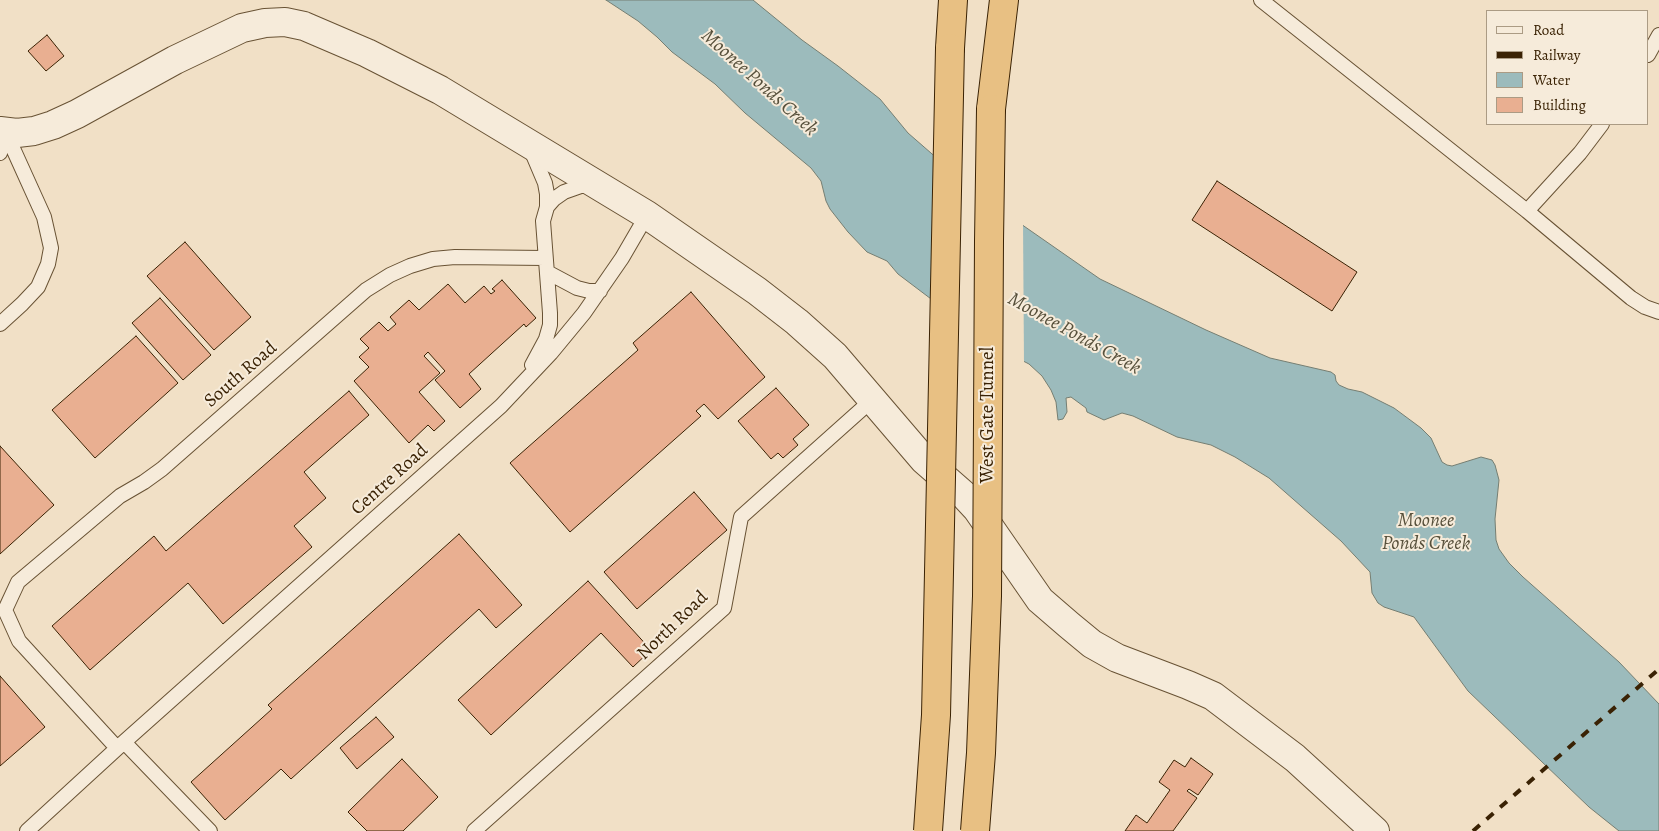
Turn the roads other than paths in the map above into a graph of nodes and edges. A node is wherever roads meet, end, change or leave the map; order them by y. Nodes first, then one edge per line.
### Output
1 (953, 0) edge
2 (1004, 0) edge
3 (1261, 0) edge
4 (1659, 35) edge
5 (1649, 53) edge
6 (1601, 125) edge
7 (2, 135) edge
8 (526, 141) junction
9 (598, 185) junction
10 (547, 207) junction
11 (1527, 211) junction
12 (647, 215) junction
13 (546, 265) junction
14 (600, 291) junction
15 (1659, 312) edge
16 (0, 324) edge
17 (872, 400) junction
18 (501, 406) junction
19 (121, 745) junction
20 (27, 831) edge
21 (210, 831) edge
22 (474, 831) edge
23 (928, 831) edge
24 (975, 831) edge
25 (1375, 831) edge

1 - 23 highway, bridge
2 - 24 highway, West Gate Tunnel, bridge
3 - 11 lane
4 - 5 lane
6 - 11 lane
7 - 8 street
7 - 16 lane
8 - 9 street
8 - 10 lane
9 - 10 lane
9 - 12 street
10 - 13 lane
11 - 15 lane
12 - 14 lane, Centre Road
12 - 17 street
13 - 14 lane
13 - 18 lane
13 - 19 lane, South Road
14 - 18 lane, Centre Road
17 - 22 lane, North Road
17 - 25 street
18 - 19 lane, Centre Road
19 - 20 lane, Centre Road
19 - 21 lane

